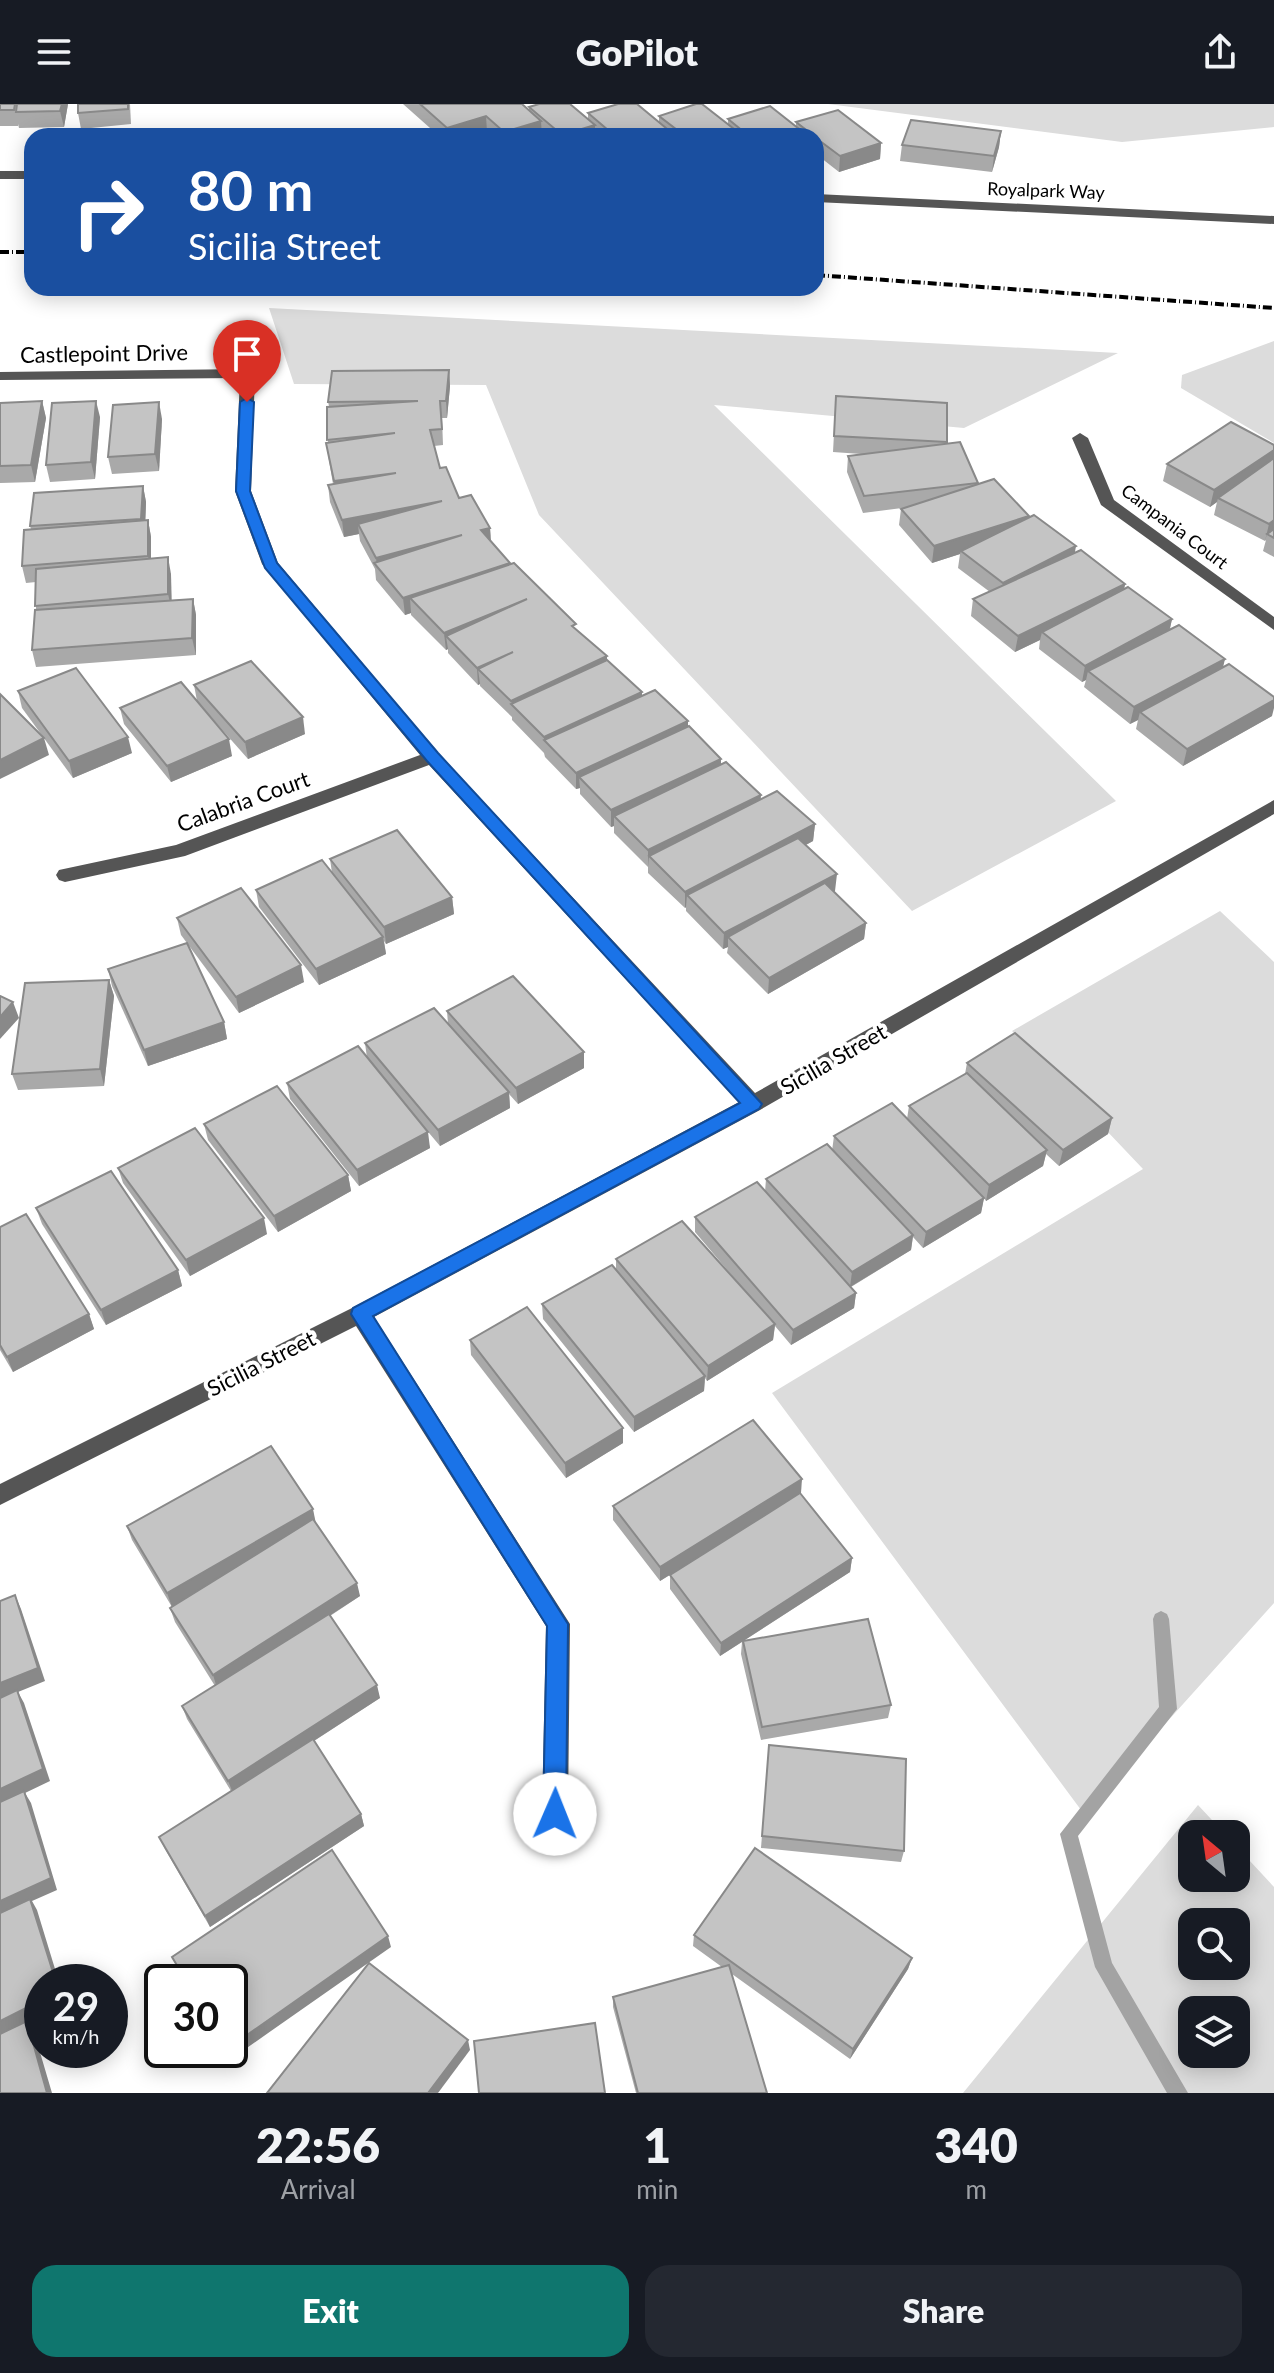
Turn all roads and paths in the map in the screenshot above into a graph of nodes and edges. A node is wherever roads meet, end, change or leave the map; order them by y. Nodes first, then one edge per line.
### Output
1 (0, 175) edge
2 (24, 175) edge
3 (824, 198) edge
4 (1274, 220) edge
5 (0, 376) edge
6 (1080, 438) dead end
7 (1274, 625) edge
8 (432, 757) junction
9 (1274, 806) edge
10 (65, 875) dead end
11 (753, 1104) junction
12 (360, 1314) junction
13 (0, 1495) edge
14 (555, 1814) dead end

1 - 2 street
3 - 4 street, Royalpark Way
5 - 8 street, Castlepoint Drive
6 - 7 street, Campania Court
8 - 10 street, Calabria Court
8 - 11 street, Castlepoint Drive
9 - 11 street, Sicilia Street
11 - 12 street, Sicilia Street
12 - 13 street, Sicilia Street
12 - 14 street

